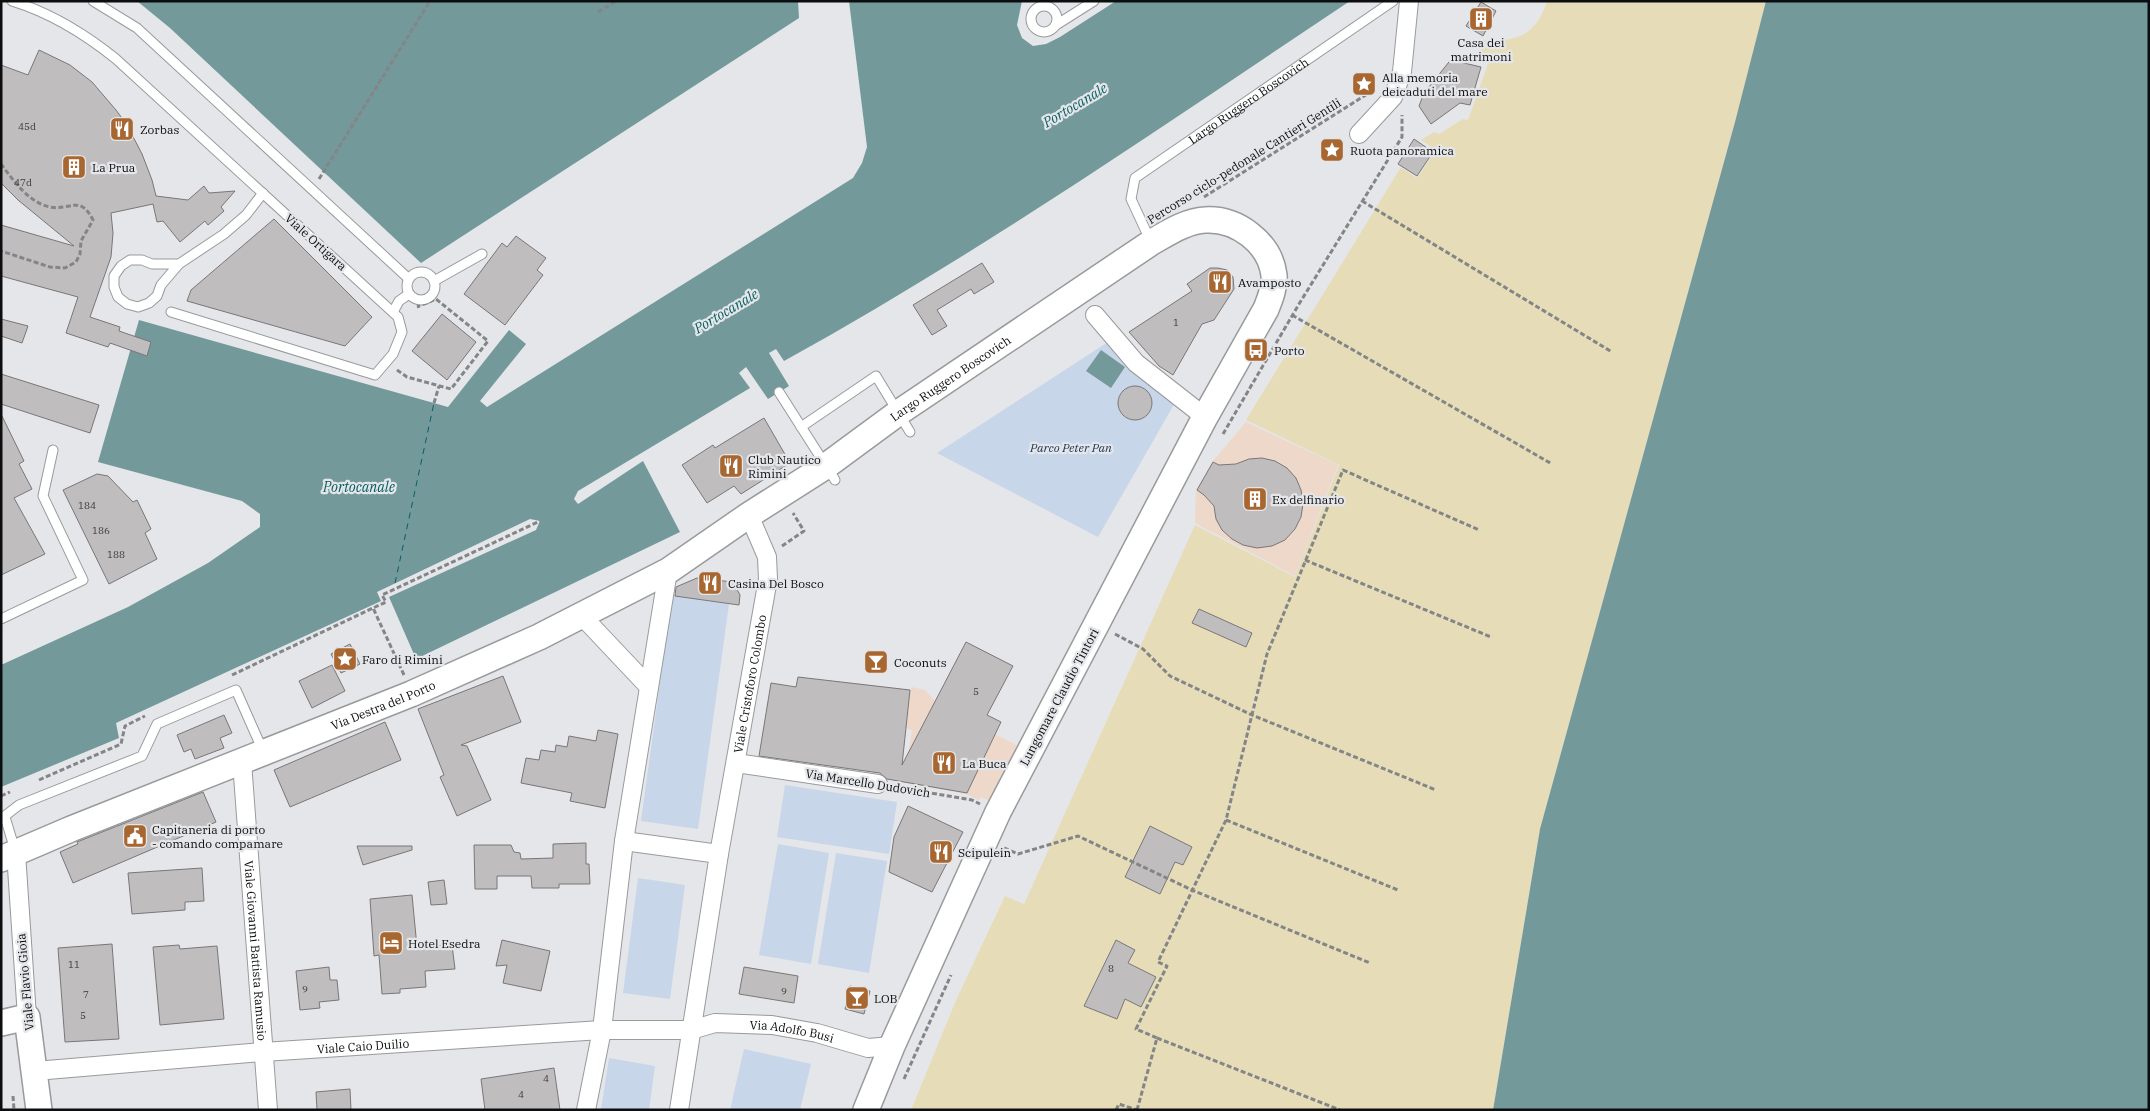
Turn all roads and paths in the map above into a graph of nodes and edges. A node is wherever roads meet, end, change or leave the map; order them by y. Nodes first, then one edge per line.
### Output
1 (12, 1) edge
2 (93, 1) edge
3 (430, 1) edge
4 (616, 1) edge
5 (1094, 1) edge
6 (1393, 1) edge
7 (1409, 1) edge
8 (598, 12) dead end
9 (1056, 25) dead end
10 (1402, 72) junction
11 (1402, 109) dead end
12 (1359, 134) dead end
13 (1, 164) edge
14 (312, 190) junction
15 (263, 193) junction
16 (1203, 198) dead end
17 (1362, 201) junction
18 (1152, 242) junction
19 (1, 251) edge
20 (482, 254) dead end
21 (179, 264) junction
22 (409, 280) junction
23 (434, 281) junction
24 (409, 294) junction
25 (1272, 294) joint
26 (171, 312) dead end
27 (393, 312) junction
28 (1095, 314) dead end
29 (1292, 315) junction
30 (1612, 352) dead end
31 (387, 362) junction
32 (439, 386) junction
33 (452, 389) dead end
34 (779, 392) dead end
35 (434, 403) dead end
36 (1205, 417) junction
37 (904, 422) junction
38 (801, 427) junction
39 (1222, 436) dead end
40 (53, 450) dead end
41 (1552, 464) dead end
42 (830, 473) junction
43 (749, 515) junction
44 (540, 521) dead end
45 (1479, 530) dead end
46 (804, 531) dead end
47 (767, 557) junction
48 (1304, 560) junction
49 (668, 571) junction
50 (395, 583) dead end
51 (397, 587) junction
52 (582, 616) junction
53 (1, 619) edge
54 (1110, 631) junction
55 (1491, 637) dead end
56 (649, 687) junction
57 (411, 694) junction
58 (1252, 714) junction
59 (253, 758) junction
60 (736, 763) junction
61 (878, 784) joint
62 (1436, 790) dead end
63 (998, 812) junction
64 (3, 818) edge
65 (1226, 820) junction
66 (624, 841) junction
67 (1010, 841) dead end
68 (719, 854) junction
69 (8, 856) edge
70 (1192, 890) junction
71 (1398, 890) dead end
72 (1370, 963) dead end
73 (954, 967) dead end
74 (27, 1017) junction
75 (1, 1023) edge
76 (602, 1030) junction
77 (691, 1030) junction
78 (1157, 1038) junction
79 (892, 1046) junction
80 (264, 1052) junction
81 (35, 1071) junction
82 (902, 1084) dead end
83 (39, 1110) edge
84 (268, 1110) edge
85 (586, 1110) edge
86 (679, 1110) edge
87 (866, 1110) edge
88 (1116, 1110) edge
89 (1137, 1110) edge
90 (1340, 1110) edge

1 - 15 lane, Viale Ortigara
2 - 14 lane
3 - 14 path
4 - 8 path
5 - 9 lane
6 - 18 lane, Largo Ruggero Boscovich
7 - 10 street
10 - 12 street
10 - 16 path, Percorso ciclo-pedonale Cantieri Gentili
11 - 17 path
13 - 19 path
14 - 22 lane
15 - 21 lane
15 - 27 lane, Viale Ortigara
17 - 29 path
17 - 30 path
18 - 25 street, Largo Ruggero Boscovich
18 - 37 street, Largo Ruggero Boscovich
20 - 23 lane
21 - 21 lane
22 - 23 lane
22 - 24 lane
23 - 24 lane
24 - 27 lane
25 - 36 street, Lungomare Claudio Tintori
26 - 31 lane
27 - 31 lane, Viale Ortigara
28 - 36 street
29 - 39 path
29 - 41 path
31 - 32 path
32 - 33 path
32 - 35 path
34 - 38 lane
36 - 54 street, Lungomare Claudio Tintori
37 - 38 lane
37 - 42 street, Largo Ruggero Boscovich
38 - 42 lane
40 - 53 lane
42 - 43 street, Largo Ruggero Boscovich
43 - 47 street, Viale Cristoforo Colombo
43 - 49 street, Via Destra del Porto
44 - 51 path
45 - 48 path
46 - 47 path
47 - 60 street, Viale Cristoforo Colombo
48 - 55 path
48 - 58 path
49 - 52 street, Via Destra del Porto
49 - 56 street
50 - 51 path
51 - 57 path
52 - 56 street
52 - 57 street, Via Destra del Porto
54 - 58 path
54 - 63 street, Lungomare Claudio Tintori
56 - 66 street
57 - 59 street, Via Destra del Porto
58 - 62 path
58 - 65 path
59 - 64 lane
59 - 69 street, Via Destra del Porto
59 - 80 street, Viale Giovanni Battista Ramusio
60 - 61 street, Via Marcello Dudovich
60 - 68 street, Viale Cristoforo Colombo
61 - 63 path, Via Marcello Dudovich
63 - 79 street, Lungomare Claudio Tintori
64 - 69 lane
65 - 70 path
65 - 71 path
66 - 68 street
66 - 76 street
67 - 70 path
68 - 77 street, Viale Cristoforo Colombo
69 - 74 street, Viale Flavio Gioia
70 - 72 path
70 - 78 path
73 - 82 path
74 - 75 street
74 - 81 street, Viale Flavio Gioia
76 - 77 street, Viale Caio Duilio
76 - 80 street, Viale Caio Duilio
76 - 85 street
77 - 79 street, Via Adolfo Busi
77 - 86 street, Viale Cristoforo Colombo
78 - 89 path
78 - 90 path
79 - 87 street, Lungomare Claudio Tintori
80 - 81 street, Viale Caio Duilio
80 - 84 street, Viale Giovanni Battista Ramusio
81 - 83 street, Viale Flavio Gioia
88 - 89 path

